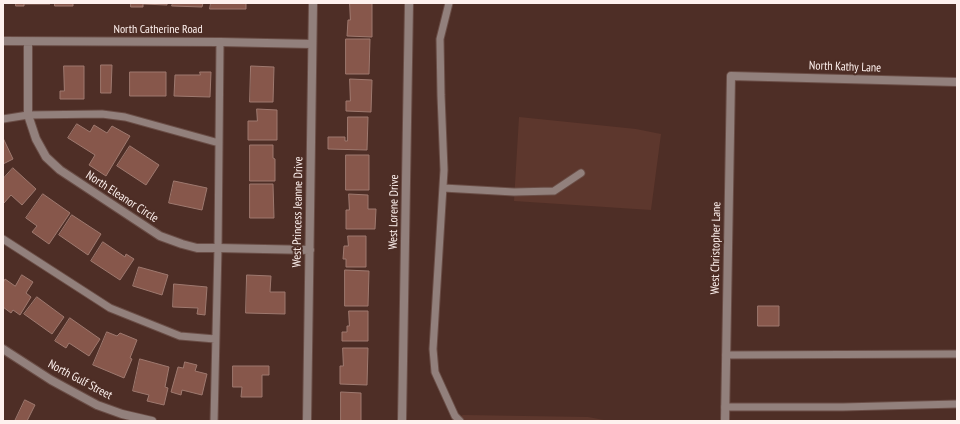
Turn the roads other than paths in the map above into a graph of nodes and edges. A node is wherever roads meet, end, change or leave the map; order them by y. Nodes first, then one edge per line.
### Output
1 (313, 3) edge
2 (409, 3) edge
3 (449, 3) edge
4 (3, 41) edge
5 (28, 42) junction
6 (220, 42) junction
7 (312, 44) junction
8 (731, 76) joint
9 (957, 82) edge
10 (28, 115) junction
11 (3, 119) edge
12 (218, 143) junction
13 (580, 174) dead end
14 (443, 188) junction
15 (3, 239) edge
16 (218, 248) junction
17 (310, 250) junction
18 (215, 339) junction
19 (3, 349) edge
20 (957, 354) edge
21 (726, 355) junction
22 (957, 404) edge
23 (725, 406) junction
24 (152, 421) edge
25 (214, 421) edge
26 (307, 421) edge
27 (402, 421) edge
28 (460, 421) edge
29 (725, 421) edge

1 - 7 street, West Princess Jeanne Drive
2 - 27 street, West Lorene Drive
3 - 14 lane
4 - 5 street, North Catherine Road
5 - 6 street, North Catherine Road
5 - 10 street, North Eleanor Circle
6 - 7 street, North Catherine Road
6 - 12 lane
7 - 17 street, West Princess Jeanne Drive
8 - 9 street, North Kathy Lane
8 - 21 street, West Christopher Lane
10 - 11 lane
10 - 12 lane
10 - 16 street, North Eleanor Circle
12 - 16 lane
13 - 14 lane
14 - 28 lane
15 - 18 lane
16 - 17 street, North Eleanor Circle
16 - 18 lane
17 - 26 street, West Princess Jeanne Drive
18 - 25 lane
19 - 24 street, North Gulf Street
20 - 21 lane
21 - 23 street, West Christopher Lane
22 - 23 lane
23 - 29 street, West Christopher Lane

